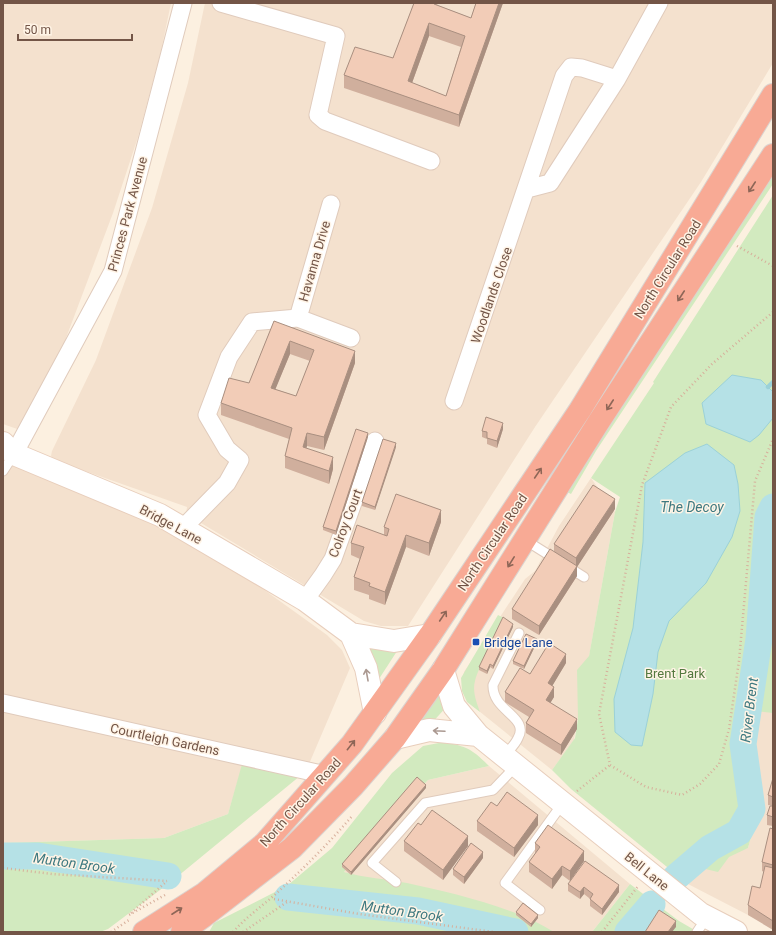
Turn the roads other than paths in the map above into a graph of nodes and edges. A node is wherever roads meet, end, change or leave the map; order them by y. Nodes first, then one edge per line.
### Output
1 (183, 3) edge
2 (221, 3) edge
3 (659, 3) edge
4 (617, 79) junction
5 (773, 95) edge
6 (773, 154) edge
7 (431, 161) dead end
8 (527, 189) junction
9 (331, 204) dead end
10 (298, 318) junction
11 (351, 338) dead end
12 (454, 401) dead end
13 (375, 441) dead end
14 (7, 456) edge
15 (182, 529) junction
16 (525, 540) junction
17 (584, 577) dead end
18 (305, 600) junction
19 (518, 633) dead end
20 (351, 634) junction
21 (430, 635) junction
22 (443, 670) junction
23 (3, 703) edge
24 (375, 713) junction
25 (478, 735) junction
26 (395, 738) junction
27 (510, 761) junction
28 (326, 775) junction
29 (568, 798) junction
30 (396, 882) dead end
31 (540, 910) dead end
32 (702, 925) edge
33 (144, 932) edge
34 (182, 932) edge
35 (736, 932) edge

1 - 14 street, Princes Park Avenue
2 - 7 street
3 - 4 street
4 - 8 street
4 - 8 street, Woodlands Close
21 -> 5 highway, North Circular Road
6 -> 16 highway, North Circular Road
8 - 12 street, Woodlands Close
9 - 10 street, Havanna Drive
10 - 11 street, Havanna Drive
10 - 15 street, Havanna Drive
13 - 18 street, Colroy Court
14 - 15 street, Bridge Lane
15 - 18 street, Bridge Lane
16 - 17 lane
16 -> 22 highway, North Circular Road
18 - 20 street, Bridge Lane
19 - 27 lane
20 - 21 street, Bridge Lane
24 -> 20 street, Bridge Lane
21 - 24 highway, North Circular Road
22 - 25 street
22 - 26 highway, North Circular Road
23 - 28 street, Courtleigh Gardens
28 -> 24 highway, North Circular Road
25 -> 26 street
25 - 27 street
26 - 34 highway, North Circular Road
27 - 29 street
27 - 30 lane
33 -> 28 highway, North Circular Road
29 - 31 lane
29 - 32 street, Bell Lane
32 - 35 street, Bell Lane

